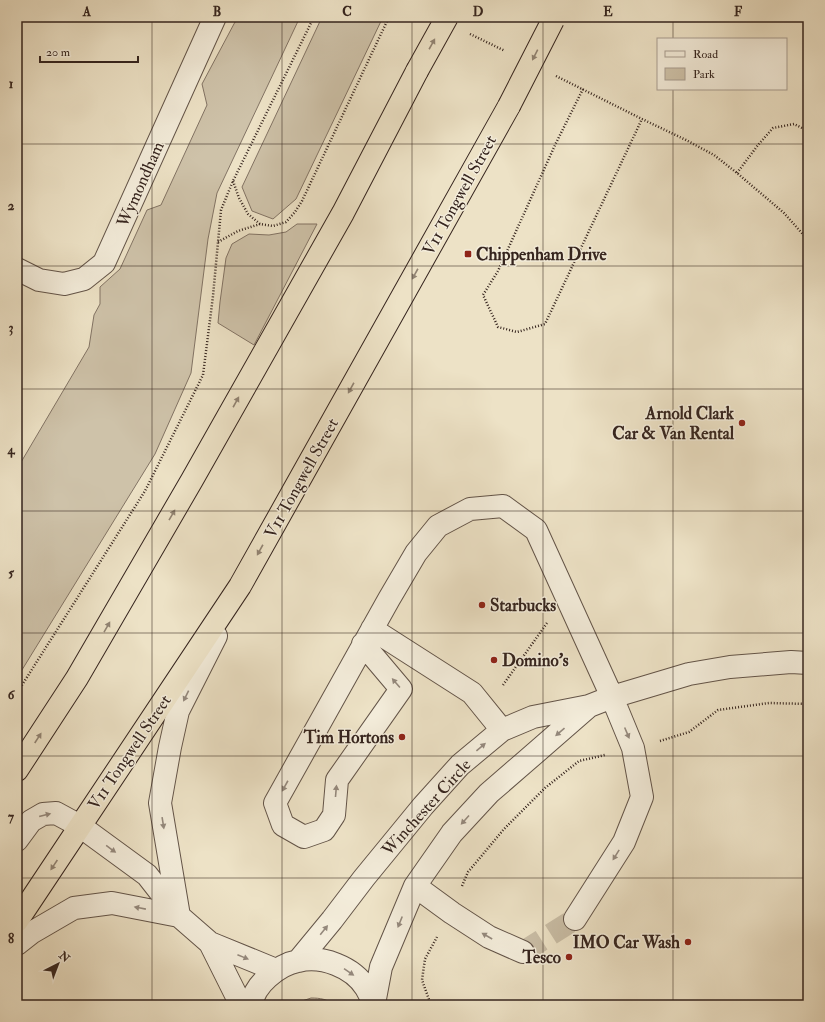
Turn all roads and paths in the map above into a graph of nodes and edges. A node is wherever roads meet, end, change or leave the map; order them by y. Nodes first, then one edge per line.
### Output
1 (215, 17) edge
2 (314, 17) edge
3 (389, 17) edge
4 (447, 17) edge
5 (554, 19) edge
6 (642, 119) junction
7 (808, 131) edge
8 (737, 173) junction
9 (233, 181) junction
10 (260, 224) junction
11 (808, 240) edge
12 (218, 242) junction
13 (17, 269) edge
14 (240, 586) junction
15 (566, 596) junction
16 (367, 637) junction
17 (808, 663) edge
18 (17, 693) edge
19 (612, 697) junction
20 (808, 704) edge
21 (589, 706) junction
22 (486, 709) junction
23 (502, 730) junction
24 (633, 748) junction
25 (17, 770) edge
26 (80, 826) junction
27 (17, 840) edge
28 (415, 886) junction
29 (452, 913) junction
30 (178, 916) junction
31 (575, 918) tunnel mouth
32 (17, 921) edge
33 (210, 943) junction
34 (17, 944) edge
35 (523, 952) dead end
36 (299, 960) junction
37 (276, 970) junction
38 (241, 1005) edge
39 (251, 1005) edge
40 (374, 1005) edge
41 (431, 1005) edge

1 - 13 street, Wymondham
2 - 9 path
3 - 10 path
25 -> 4 highway, bridge
5 -> 14 highway, V11 Tongwell Street, bridge
6 - 6 path
6 - 8 path
7 - 8 path
8 - 11 path
9 - 10 path
9 - 12 path
10 - 12 path
12 - 18 path
14 - 26 highway, V11 Tongwell Street
14 -> 30 street
15 - 16 street
15 - 19 street
15 - 22 path
16 -> 16 street
16 - 22 street
17 - 19 street, Winchester Circle
19 - 21 street, Winchester Circle
19 -> 24 street
20 - 24 path
21 - 23 street, Winchester Circle
21 -> 28 street, Winchester Circle
22 - 23 street
36 -> 23 street, Winchester Circle
24 - 29 path
24 -> 31 street
27 -> 26 street
26 -> 30 street
26 -> 32 highway, V11 Tongwell Street
28 - 29 street
28 -> 40 street, Winchester Circle
35 -> 29 street
29 - 41 path
30 - 33 street
30 -> 34 street
33 -> 37 street
33 - 38 street
36 - 37 street
36 -> 40 street
37 - 39 street

